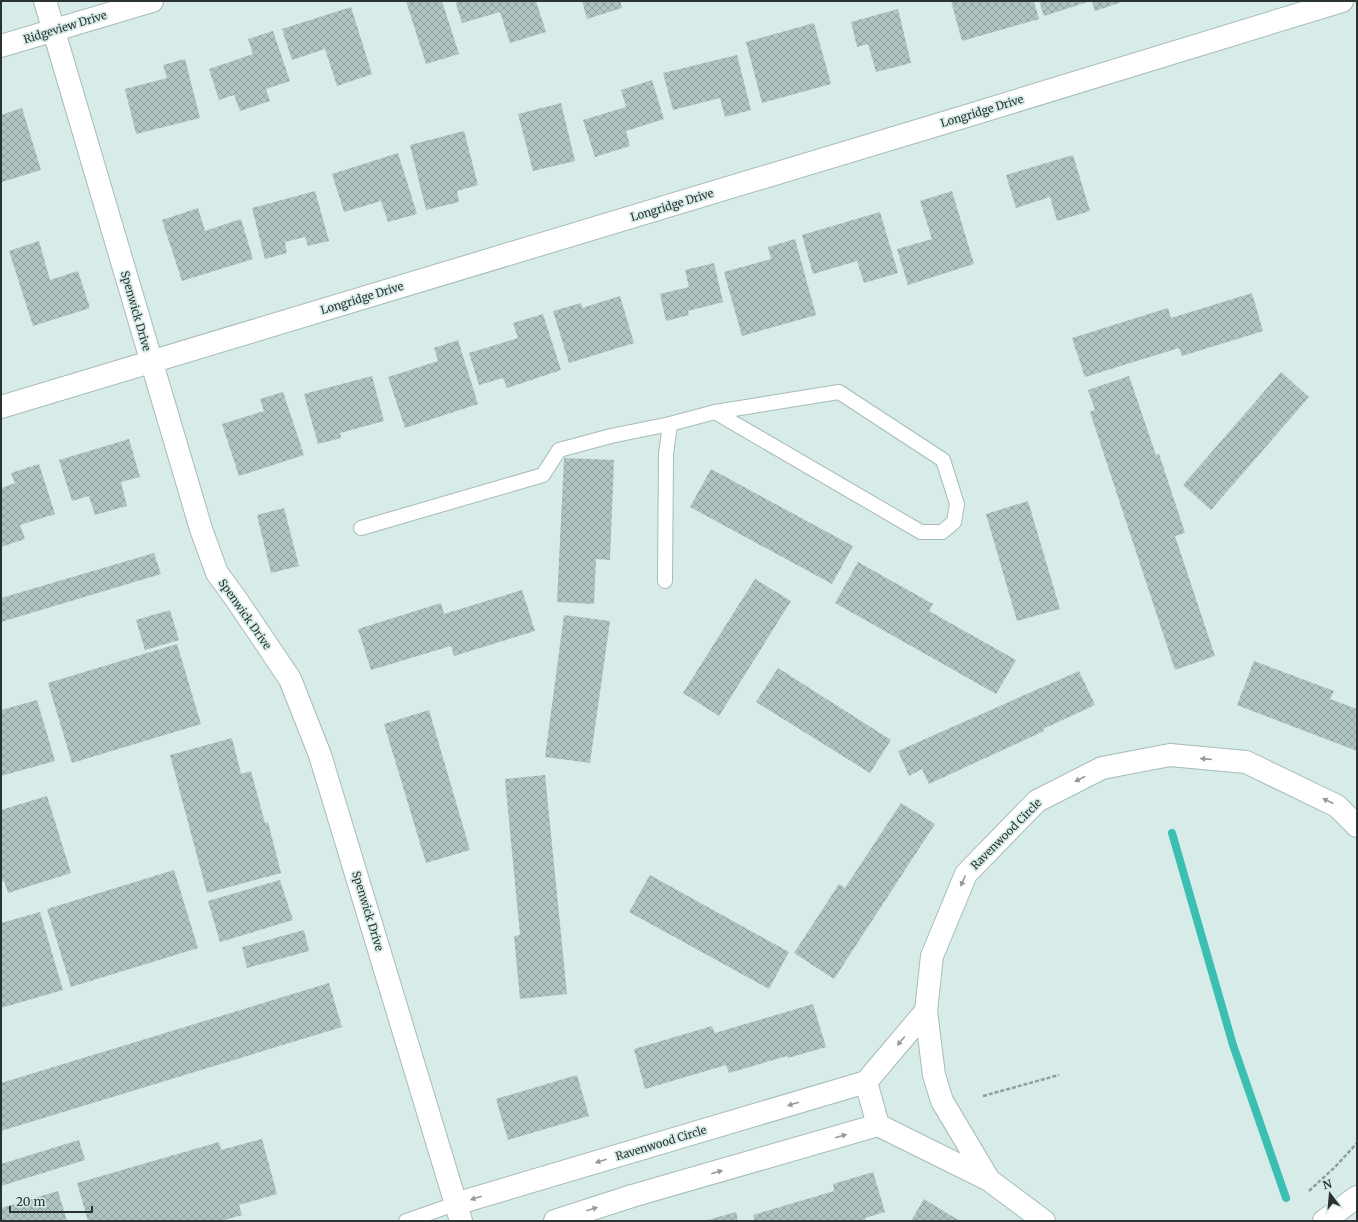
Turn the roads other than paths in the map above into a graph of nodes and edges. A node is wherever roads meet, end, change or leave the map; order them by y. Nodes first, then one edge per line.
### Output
1 (45, 1) edge
2 (152, 1) edge
3 (1342, 1) edge
4 (54, 31) junction
5 (1, 46) edge
6 (151, 362) junction
7 (1, 407) edge
8 (714, 412) junction
9 (670, 424) junction
10 (361, 528) dead end
11 (665, 581) dead end
12 (1357, 826) edge
13 (926, 1011) junction
14 (866, 1082) junction
15 (878, 1125) junction
16 (989, 1180) junction
17 (1357, 1197) edge
18 (458, 1213) edge
19 (406, 1221) edge
20 (555, 1221) edge
21 (1044, 1221) edge
22 (1324, 1221) edge

1 - 4 street, Spenwick Drive
2 - 4 street, Ridgeview Drive
3 - 6 street, Longridge Drive
4 - 5 street, Ridgeview Drive
4 - 6 street, Spenwick Drive
6 - 7 street, Longridge Drive
6 - 18 street, Spenwick Drive
8 - 8 lane
8 - 9 lane
9 - 10 lane
9 - 11 lane
12 -> 13 street, Ravenwood Circle
13 -> 14 street
13 - 16 street, Ravenwood Circle
14 - 15 street
14 -> 18 street, Ravenwood Circle
15 - 16 street, Ravenwood Circle
20 -> 15 street
16 - 21 street, Ravenwood Circle
17 - 22 street
18 - 19 lane

